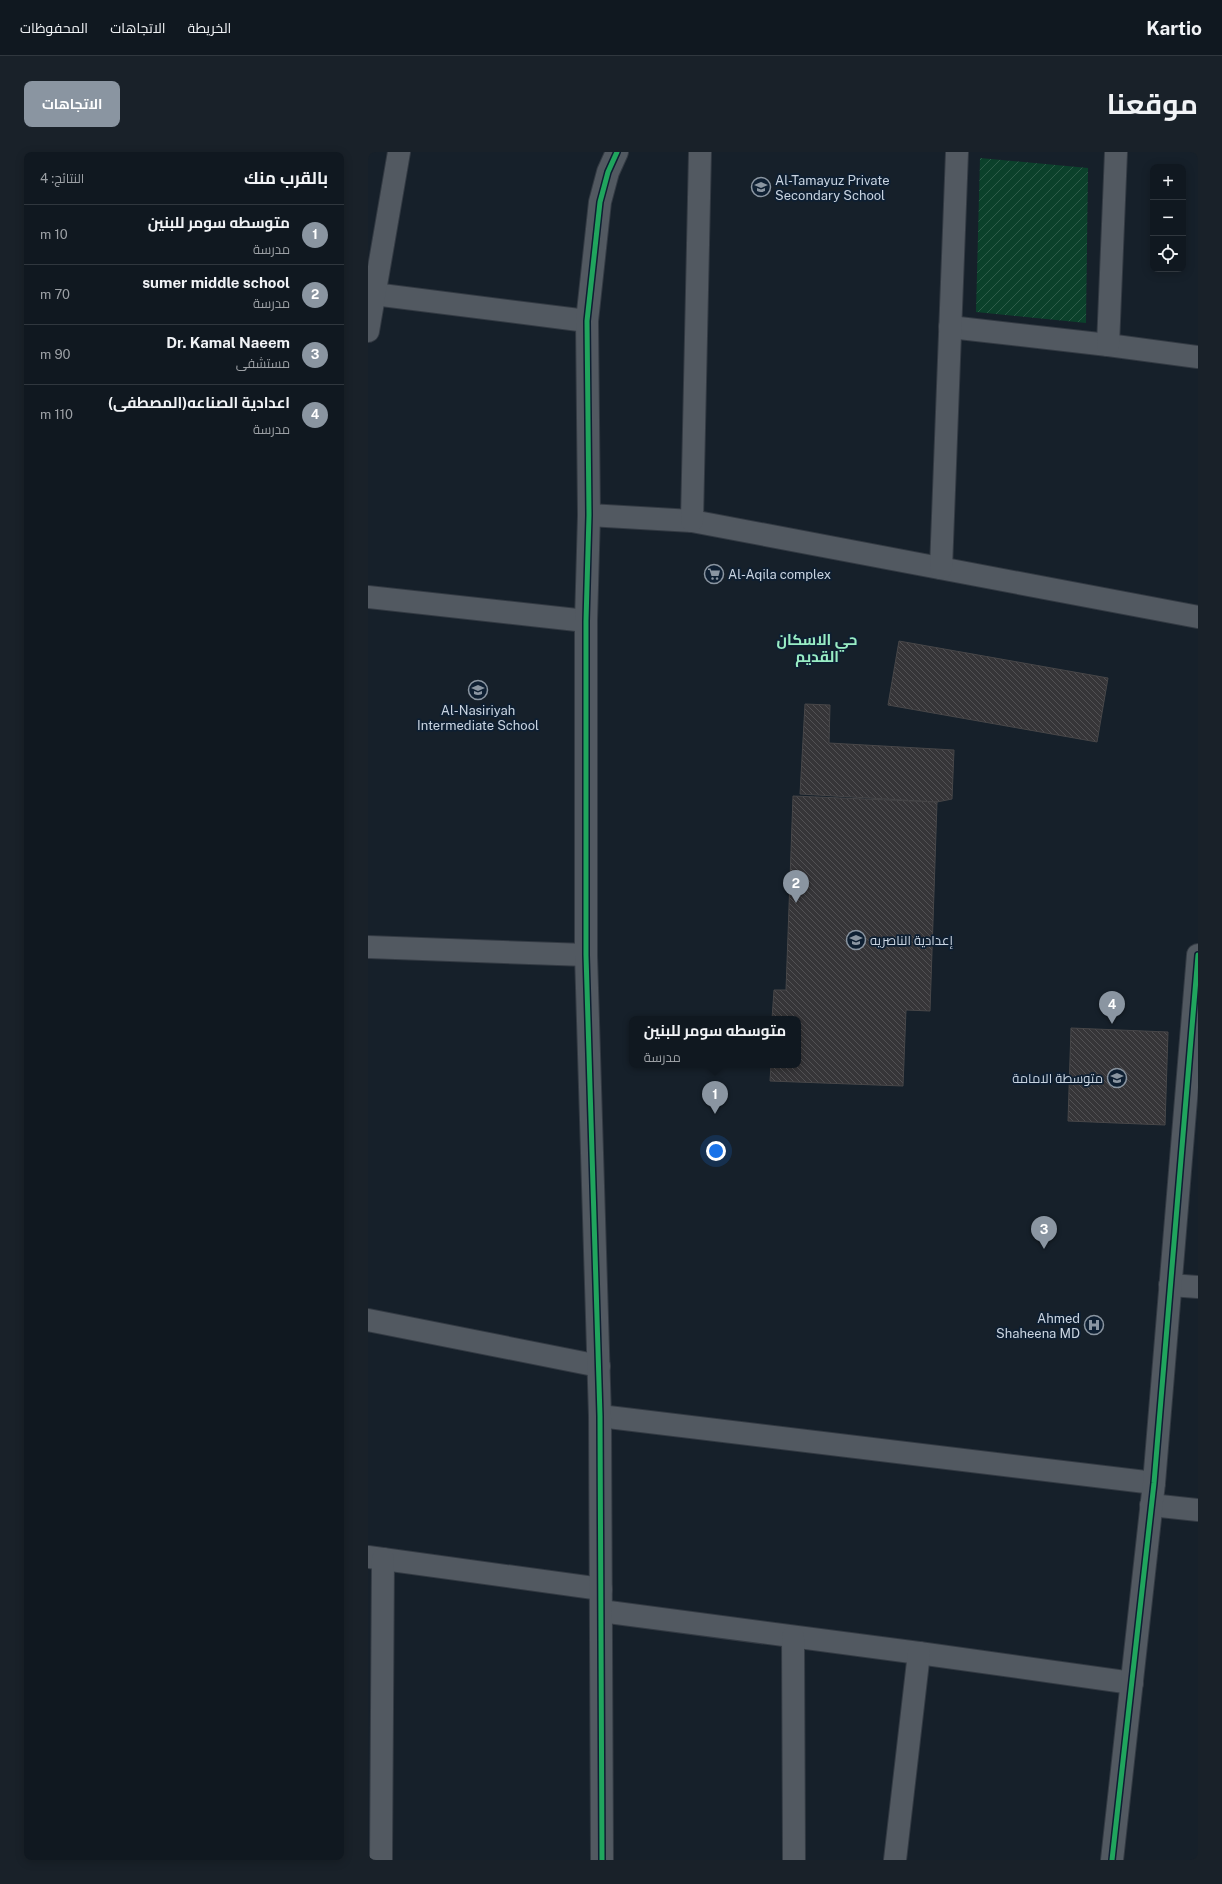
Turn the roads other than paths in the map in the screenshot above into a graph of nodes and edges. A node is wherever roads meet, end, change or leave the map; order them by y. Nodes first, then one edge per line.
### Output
1 (398, 152) edge
2 (617, 152) edge
3 (700, 152) edge
4 (957, 152) edge
5 (1116, 152) edge
6 (374, 294) junction
7 (587, 321) junction
8 (368, 328) edge
9 (950, 328) junction
10 (1108, 344) junction
11 (1198, 357) edge
12 (589, 515) junction
13 (692, 521) junction
14 (941, 568) junction
15 (368, 597) edge
16 (1198, 617) edge
17 (586, 621) junction
18 (368, 947) edge
19 (586, 955) junction
20 (1198, 955) edge
21 (1170, 1285) junction
22 (1198, 1287) edge
23 (368, 1320) edge
24 (599, 1366) junction
25 (600, 1416) junction
26 (1154, 1483) junction
27 (1151, 1505) junction
28 (1198, 1510) edge
29 (375, 1558) edge
30 (601, 1589) junction
31 (601, 1611) junction
32 (793, 1637) junction
33 (919, 1653) junction
34 (1132, 1683) junction
35 (381, 1860) edge
36 (602, 1860) edge
37 (794, 1860) edge
38 (895, 1860) edge
39 (1112, 1860) edge

1 - 6 street
2 - 7 street
3 - 13 street
4 - 9 street
5 - 10 street
6 - 7 street
6 - 8 street
7 - 12 street
9 - 10 street
9 - 14 street
10 - 11 street
12 - 13 street
12 - 17 street
13 - 14 street
14 - 16 street
15 - 17 street
17 - 19 street
18 - 19 street
19 - 24 street
20 - 21 street
21 - 22 street
21 - 26 street
23 - 24 street
24 - 25 street
25 - 26 street
25 - 30 street
26 - 27 street
27 - 28 street
27 - 34 street
29 - 30 street
29 - 35 street
30 - 31 street
31 - 32 street
31 - 36 street
32 - 33 street
32 - 37 street
33 - 34 street
33 - 38 street
34 - 39 street

